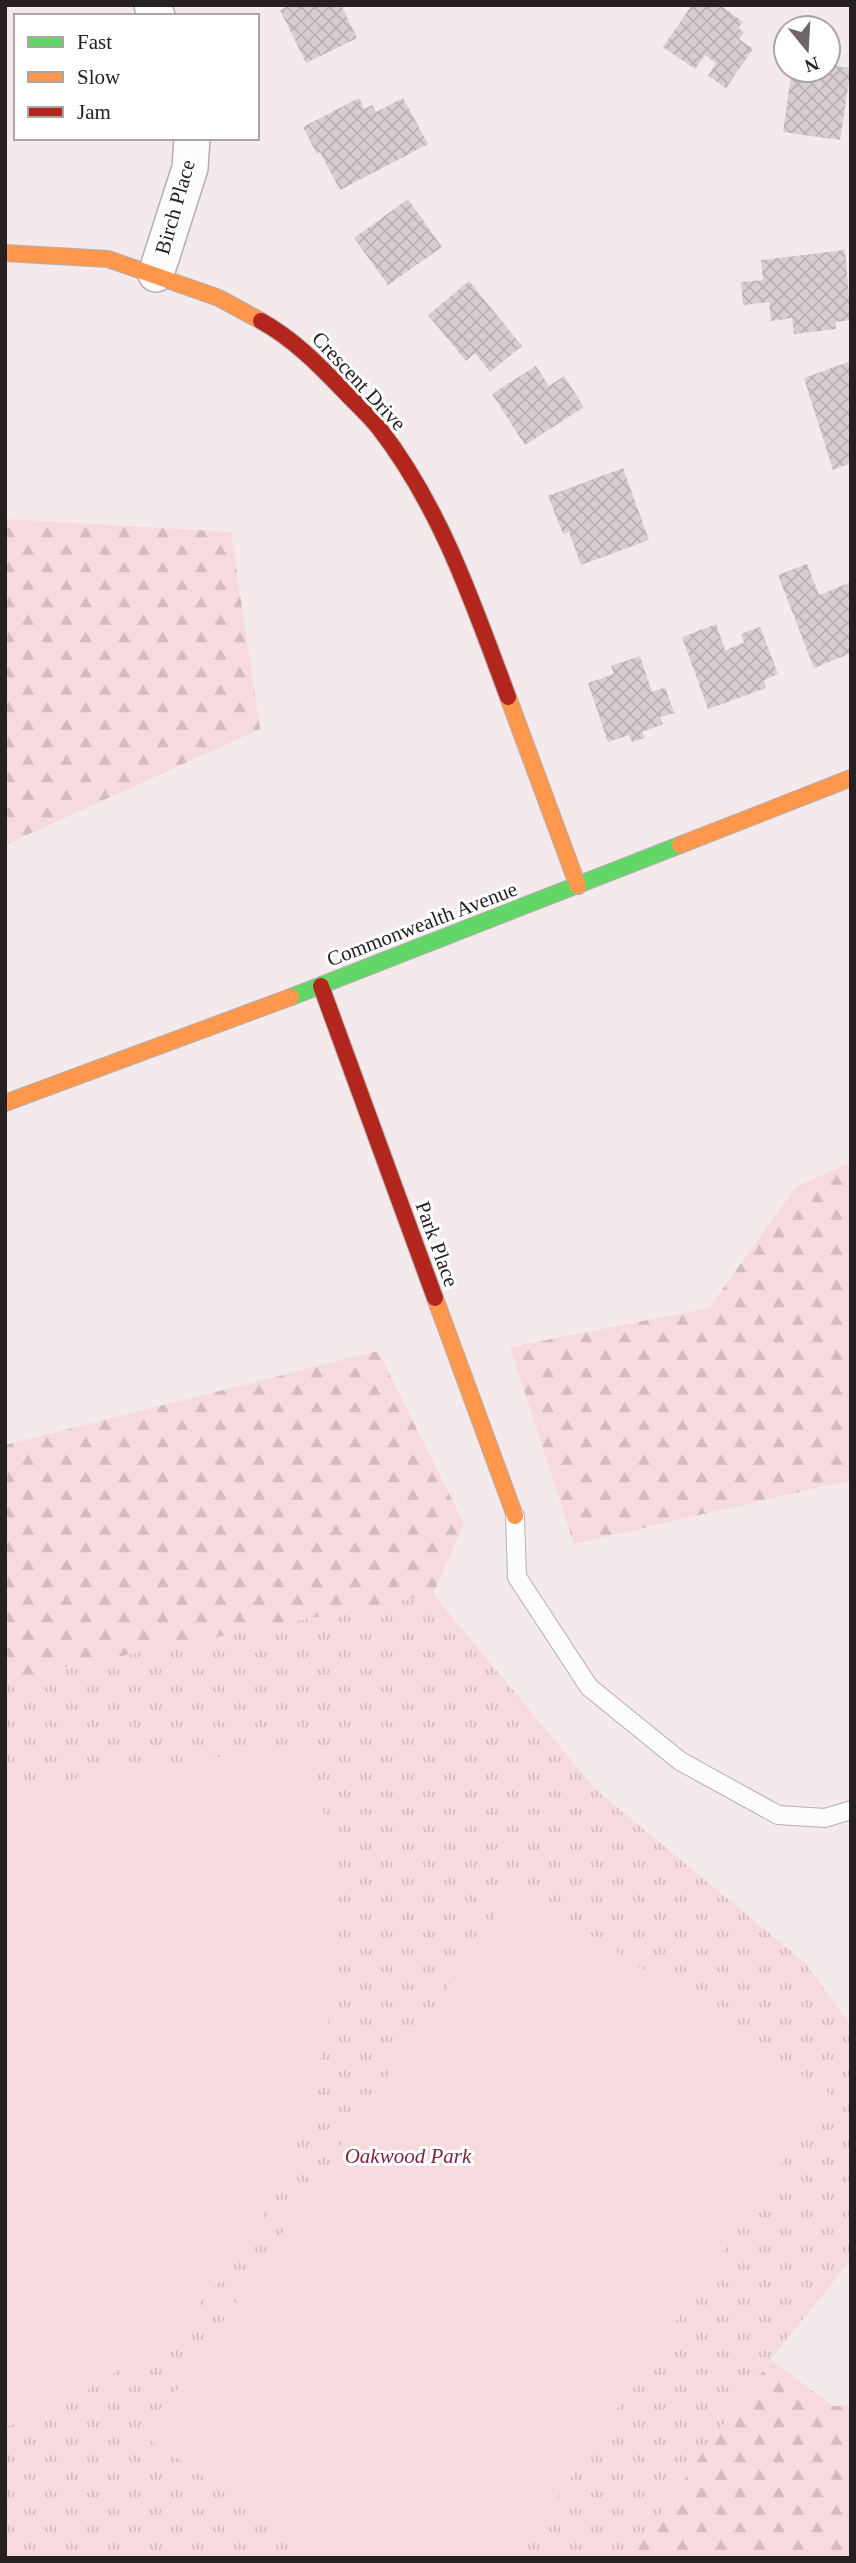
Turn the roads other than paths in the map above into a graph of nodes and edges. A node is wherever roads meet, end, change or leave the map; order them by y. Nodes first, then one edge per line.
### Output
1 (192, 140) edge
2 (5, 253) edge
3 (156, 274) junction
4 (851, 778) edge
5 (579, 886) junction
6 (321, 986) junction
7 (5, 1103) edge
8 (515, 1516) joint
9 (851, 1810) edge

1 - 3 street, Birch Place
2 - 3 street, Crescent Drive
3 - 5 street, Crescent Drive
4 - 5 street, Commonwealth Avenue
5 - 6 street, Commonwealth Avenue
6 - 7 street, Commonwealth Avenue
6 - 8 street, Park Place
8 - 9 lane

